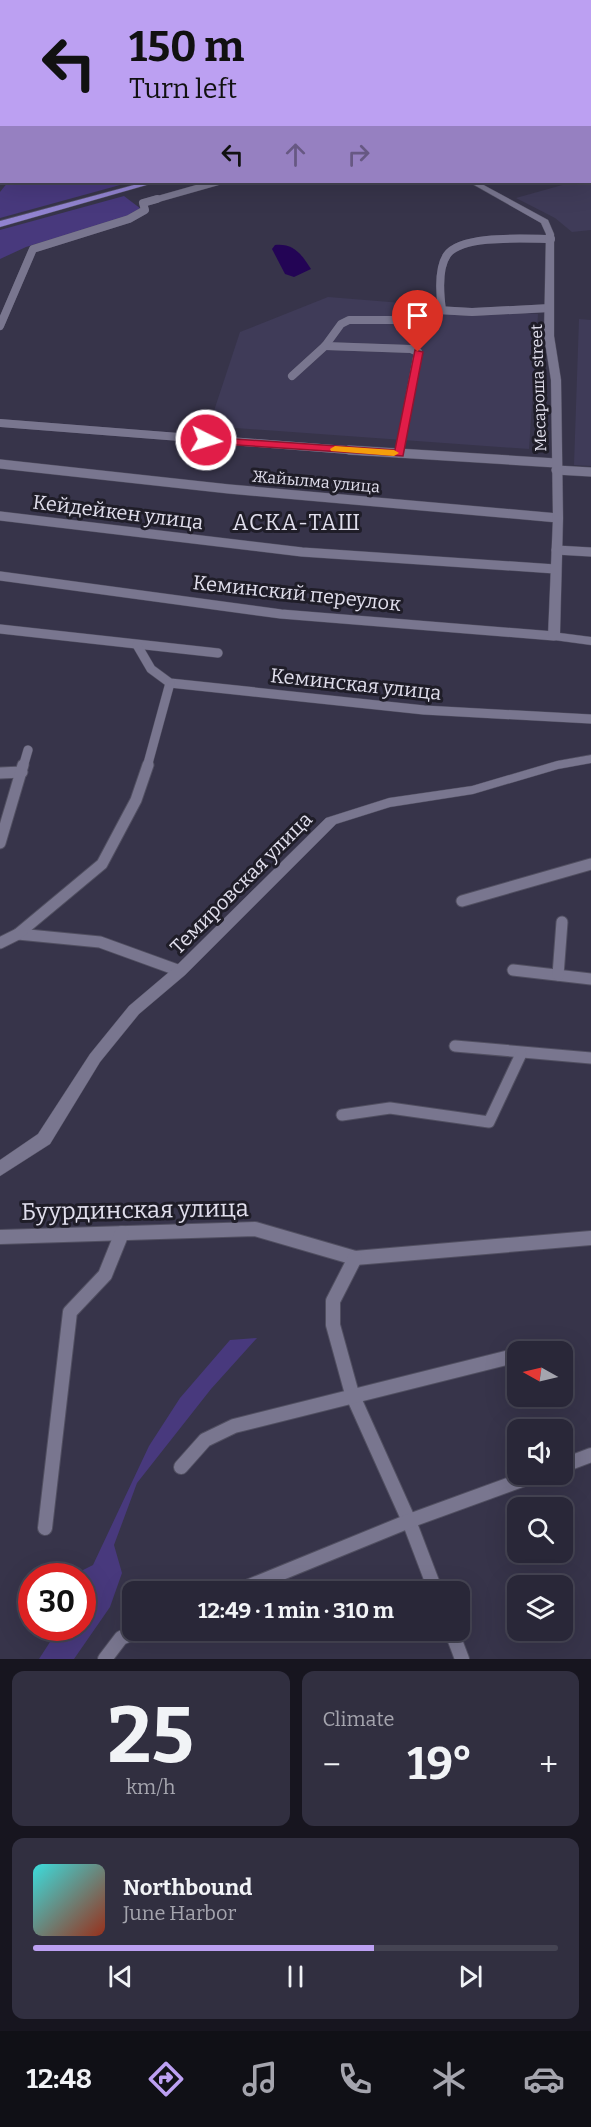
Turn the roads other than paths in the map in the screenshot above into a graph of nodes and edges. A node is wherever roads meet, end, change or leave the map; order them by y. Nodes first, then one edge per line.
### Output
1 (149, 183) edge
2 (214, 183) edge
3 (475, 183) edge
4 (0, 225) edge
5 (551, 239) junction
6 (550, 308) junction
7 (442, 310) junction
8 (0, 325) edge
9 (325, 346) junction
10 (292, 375) dead end
11 (0, 423) edge
12 (399, 453) junction
13 (0, 464) edge
14 (556, 466) junction
15 (591, 472) edge
16 (0, 516) edge
17 (558, 518) junction
18 (556, 550) junction
19 (591, 552) edge
20 (555, 569) junction
21 (0, 576) edge
22 (0, 629) edge
23 (554, 636) junction
24 (591, 641) edge
25 (137, 645) junction
26 (218, 653) dead end
27 (170, 683) junction
28 (591, 719) edge
29 (28, 750) dead end
30 (591, 759) edge
31 (22, 772) junction
32 (0, 773) edge
33 (0, 843) edge
34 (591, 864) edge
35 (462, 901) dead end
36 (562, 922) dead end
37 (18, 934) junction
38 (0, 943) edge
39 (513, 970) dead end
40 (180, 971) junction
41 (558, 975) junction
42 (591, 979) edge
43 (455, 1046) dead end
44 (520, 1054) junction
45 (591, 1059) edge
46 (342, 1115) dead end
47 (0, 1169) edge
48 (122, 1233) junction
49 (0, 1238) edge
50 (591, 1238) edge
51 (355, 1258) junction
52 (507, 1358) edge
53 (352, 1394) junction
54 (591, 1455) edge
55 (573, 1462) edge
56 (181, 1467) dead end
57 (508, 1485) edge
58 (409, 1521) junction
59 (45, 1528) dead end
60 (262, 1581) edge
61 (432, 1581) edge
62 (122, 1638) edge
63 (455, 1641) edge
64 (105, 1659) edge
65 (462, 1659) edge

1 - 4 main road
2 - 8 street
3 - 5 street
5 - 6 street, Месароша street
5 - 7 street
6 - 7 street
6 - 14 street, Месароша street
7 - 9 street
9 - 10 street
9 - 12 street
11 - 12 street
12 - 14 street
13 - 17 street, Жайылма улица
14 - 15 street
14 - 17 street, Месароша street
16 - 20 street, Кейдейкен улица
17 - 18 street, Месароша street
18 - 19 street
18 - 20 street, Месароша street
20 - 23 street, Месароша street
21 - 23 street, Кеминский переулок
22 - 25 street
23 - 24 street, Кеминский переулок
25 - 26 street
25 - 27 street
27 - 28 street, Кеминская улица
27 - 37 street
29 - 31 street
30 - 40 street, Темировская улица
31 - 32 street
31 - 33 street
34 - 35 street
36 - 41 street
37 - 38 street
37 - 40 street
39 - 41 street
40 - 47 street, Темировская улица
41 - 42 street
43 - 44 street
44 - 45 street
44 - 46 street
48 - 49 street, Буурдинская улица
48 - 51 street, Буурдинская улица
48 - 59 street
50 - 51 street, Буурдинская улица
51 - 53 street
52 - 53 street
53 - 56 street
53 - 58 street
54 - 55 street
57 - 58 street
58 - 60 street
58 - 61 street
62 - 64 street
63 - 65 street

